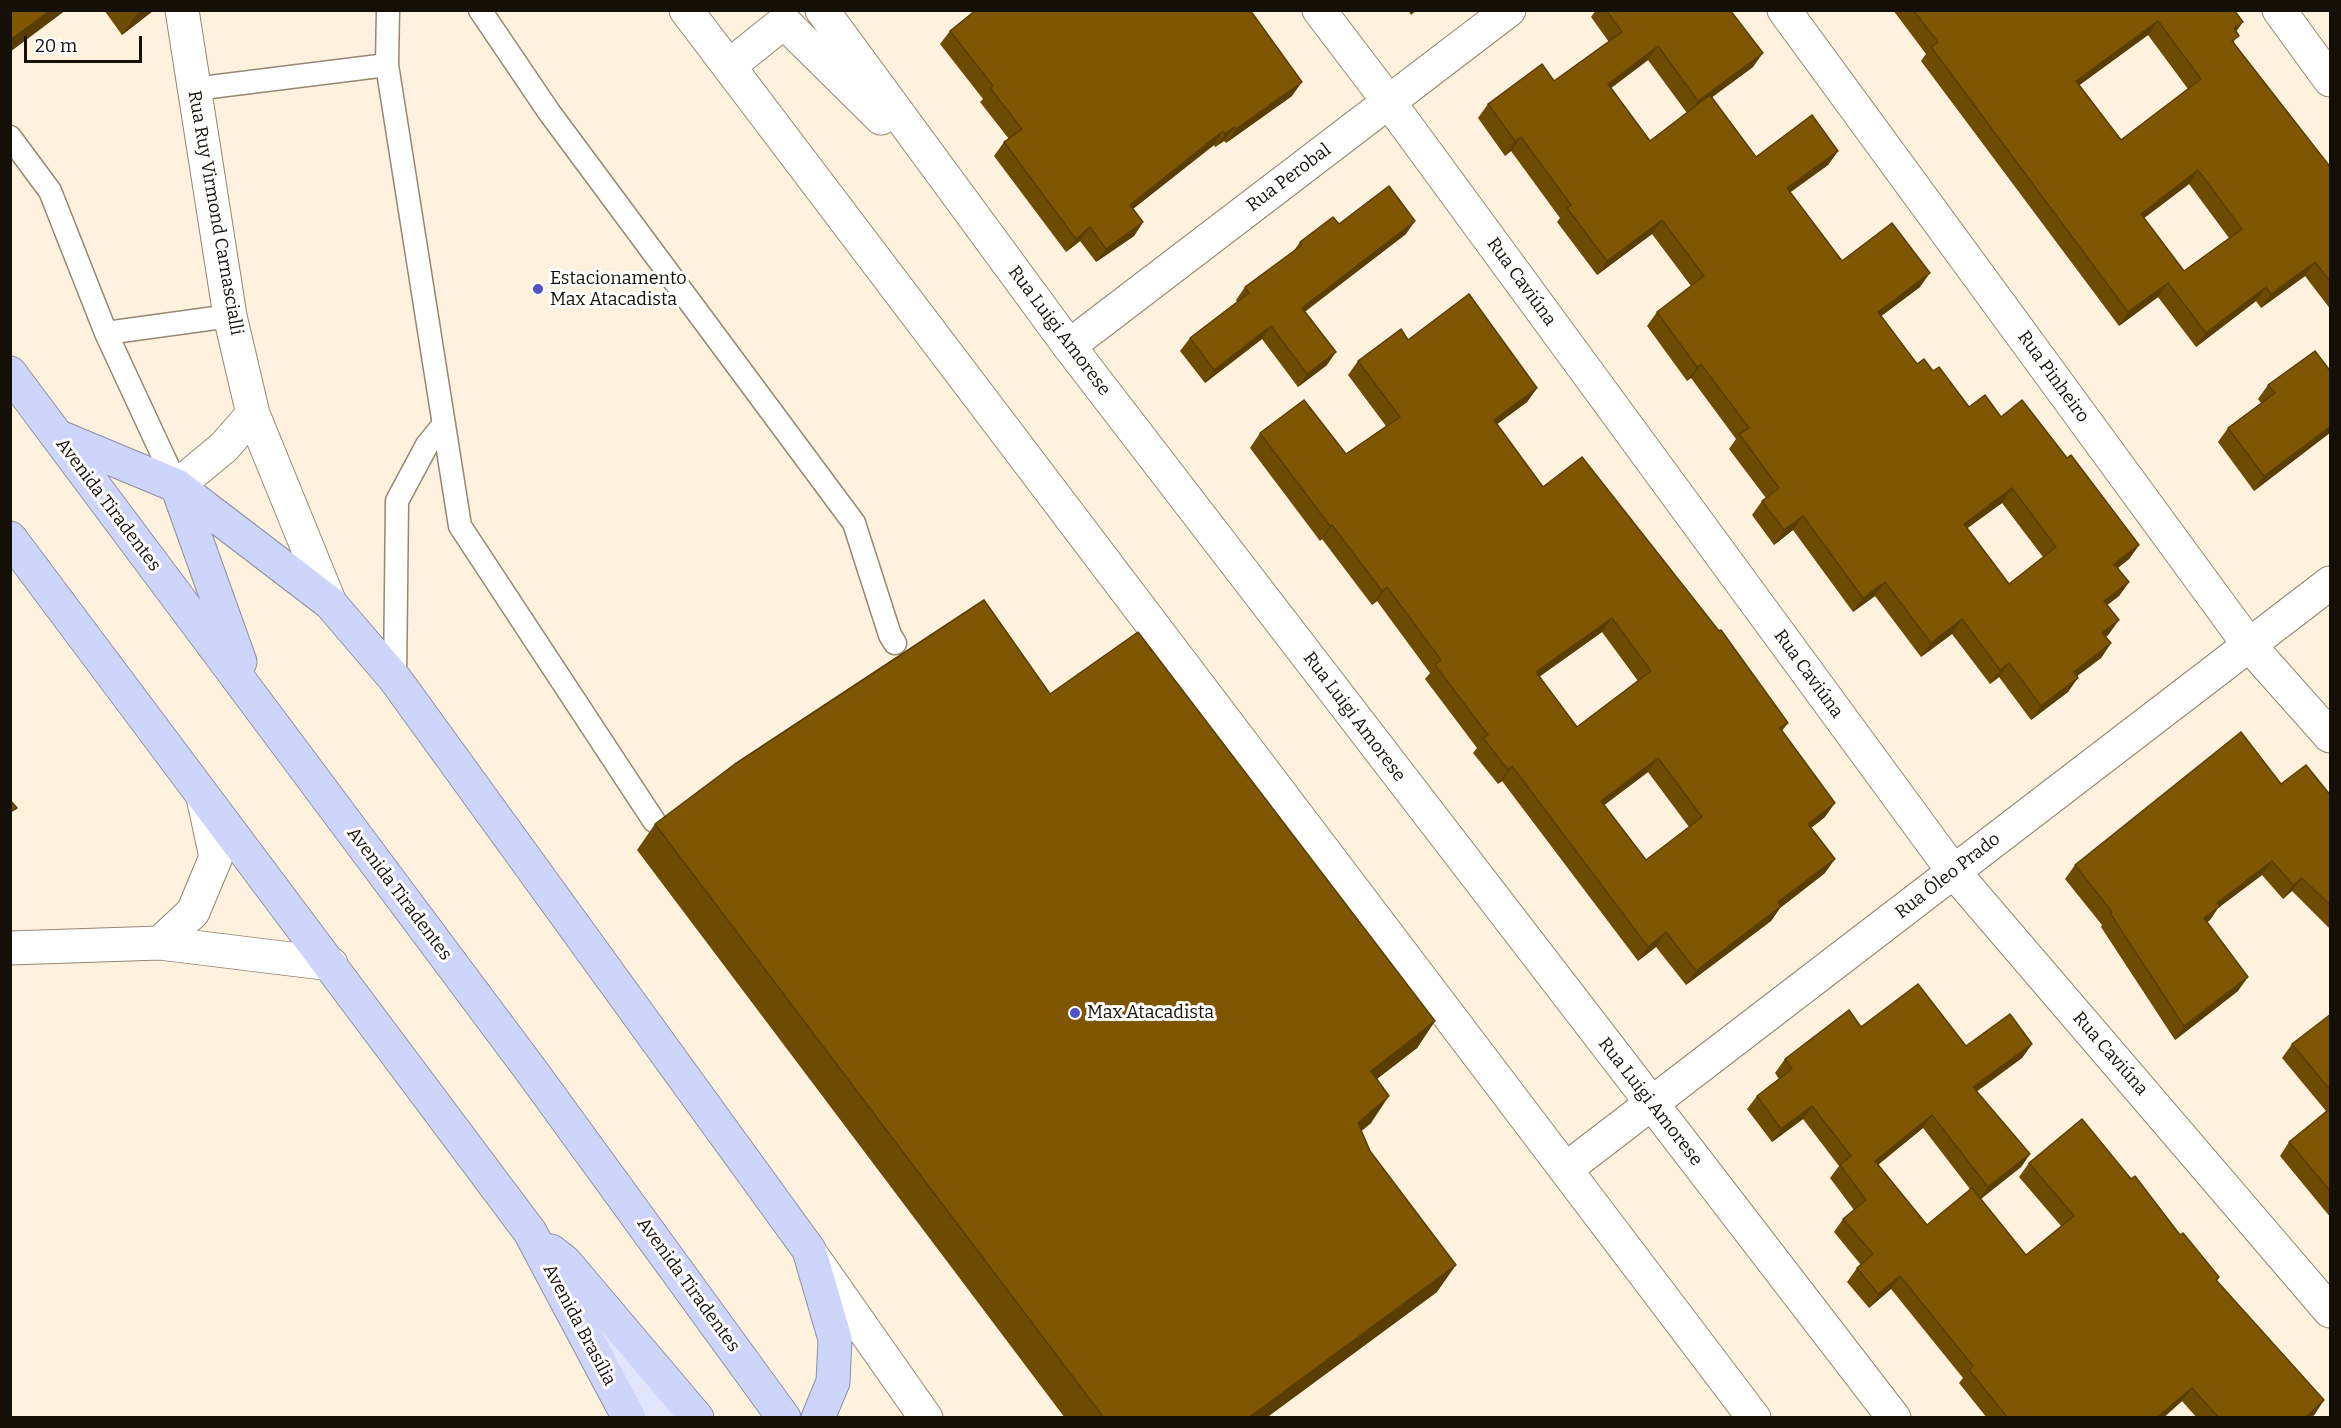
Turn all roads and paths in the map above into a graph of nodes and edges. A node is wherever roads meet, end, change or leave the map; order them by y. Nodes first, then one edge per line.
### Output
1 (182, 10) edge
2 (388, 10) edge
3 (480, 10) edge
4 (686, 10) edge
5 (822, 10) edge
6 (1319, 10) edge
7 (1509, 10) edge
8 (1784, 10) edge
9 (2279, 10) edge
10 (387, 65) junction
11 (729, 66) junction
12 (2331, 80) edge
13 (194, 89) junction
14 (1389, 102) junction
15 (10, 136) edge
16 (957, 193) junction
17 (230, 316) junction
18 (106, 333) junction
19 (1069, 346) junction
20 (10, 373) edge
21 (253, 414) junction
22 (444, 424) junction
23 (57, 436) junction
24 (177, 486) junction
25 (10, 538) edge
26 (2331, 583) edge
27 (330, 603) junction
28 (895, 643) dead end
29 (2249, 645) junction
30 (395, 679) junction
31 (252, 696) junction
32 (2331, 736) edge
33 (202, 797) junction
34 (654, 821) dead end
35 (1953, 872) junction
36 (160, 943) junction
37 (10, 948) edge
38 (331, 964) junction
39 (1651, 1104) junction
40 (1566, 1169) junction
41 (530, 1232) junction
42 (809, 1250) junction
43 (2331, 1311) edge
44 (629, 1418) edge
45 (666, 1418) edge
46 (697, 1418) edge
47 (784, 1418) edge
48 (818, 1418) edge
49 (926, 1418) edge
50 (1754, 1418) edge
51 (1894, 1418) edge

1 - 13 street, Rua Ruy Virmond Carnascialli
2 - 10 lane
3 - 28 lane
4 - 11 street
5 - 16 street, Rua Luigi Amorese
6 - 14 street, Rua Caviúna
7 - 14 street, Rua Perobal
8 - 29 street, Rua Pinheiro
9 - 12 street
10 - 13 lane
10 - 22 lane
11 - 16 street
11 - 40 street
13 - 17 street, Rua Ruy Virmond Carnascialli
14 - 19 street, Rua Perobal
14 - 35 street, Rua Caviúna
15 - 18 lane
16 - 19 street, Rua Luigi Amorese
17 - 18 lane
17 - 21 street, Rua Ruy Virmond Carnascialli
18 - 24 lane
19 - 39 street, Rua Luigi Amorese
20 - 23 highway, Avenida Tiradentes
21 - 24 street
21 - 27 street, Rua Ruy Virmond Carnascialli
22 - 30 lane
22 - 34 lane
23 - 24 highway
23 - 31 highway, Avenida Tiradentes
24 - 27 highway
24 - 31 highway
25 - 33 highway
26 - 29 street, Rua Óleo Prado
27 - 30 highway
29 - 32 street, Rua Pinheiro
29 - 35 street, Rua Óleo Prado
30 - 42 highway
31 - 47 highway, Avenida Tiradentes
33 - 36 street
33 - 38 highway
35 - 39 street, Rua Óleo Prado
35 - 43 street, Rua Caviúna
36 - 37 street
36 - 38 street
38 - 41 highway
39 - 40 street, Rua Óleo Prado
39 - 51 street, Rua Luigi Amorese
40 - 50 street
41 - 44 highway, Avenida Brasília
41 - 45 main road
41 - 46 highway
42 - 48 highway
42 - 49 street

